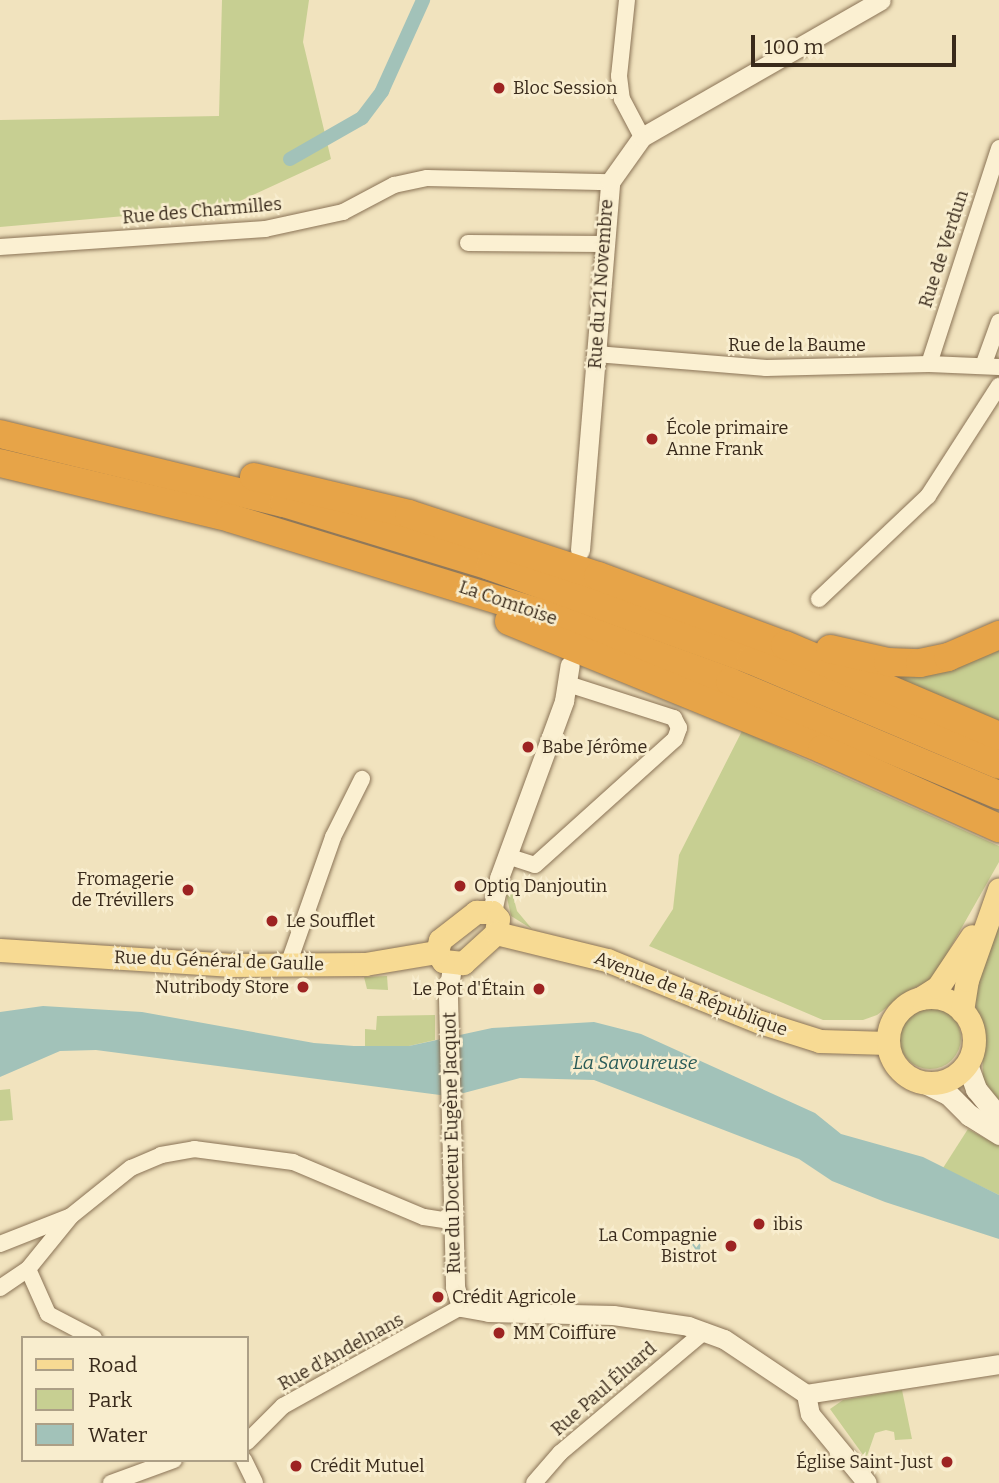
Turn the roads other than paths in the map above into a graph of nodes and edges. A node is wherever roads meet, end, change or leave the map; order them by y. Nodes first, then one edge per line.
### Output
1 (627, 0) edge
2 (881, 0) edge
3 (642, 137) junction
4 (999, 148) edge
5 (610, 182) junction
6 (468, 243) dead end
7 (603, 244) junction
8 (0, 247) edge
9 (999, 322) edge
10 (596, 354) junction
11 (929, 364) junction
12 (991, 367) edge
13 (999, 386) edge
14 (1, 434) edge
15 (0, 463) edge
16 (230, 518) junction
17 (580, 550) dead end
18 (819, 599) dead end
19 (715, 618) junction
20 (999, 635) edge
21 (569, 674) joint
22 (999, 736) edge
23 (999, 765) edge
24 (362, 779) dead end
25 (999, 795) edge
26 (999, 828) edge
27 (507, 856) junction
28 (994, 900) edge
29 (494, 922) junction
30 (0, 950) edge
31 (444, 959) junction
32 (288, 965) junction
33 (921, 998) junction
34 (962, 1011) junction
35 (888, 1043) junction
36 (967, 1064) junction
37 (925, 1083) junction
38 (999, 1116) edge
39 (999, 1134) edge
40 (71, 1216) junction
41 (454, 1222) junction
42 (0, 1244) edge
43 (28, 1269) junction
44 (0, 1288) edge
45 (461, 1307) junction
46 (705, 1331) junction
47 (90, 1336) edge
48 (999, 1364) edge
49 (806, 1394) junction
50 (248, 1441) edge
51 (169, 1462) edge
52 (245, 1462) edge
53 (111, 1483) edge
54 (255, 1483) edge
55 (534, 1483) edge
56 (867, 1483) edge

1 - 3 street
2 - 3 street, Rue du 21 Novembre
3 - 5 street, Rue du 21 Novembre
4 - 11 street, Rue de Verdun
5 - 7 street, Rue du 21 Novembre
5 - 8 street, Rue des Charmilles
6 - 7 street
7 - 10 street, Rue du 21 Novembre
9 - 12 street
10 - 11 street, Rue de la Baume
10 - 17 street, Rue du 21 Novembre
11 - 12 street, Rue de la Baume
13 - 18 street
14 - 19 highway
14 - 23 highway, La Comtoise
15 - 16 highway, La Comtoise
16 - 25 highway, La Comtoise
16 - 26 highway
19 - 20 highway
19 - 22 highway
21 - 27 street
21 - 27 street
24 - 32 street
27 - 29 street
28 - 33 main road
28 - 34 main road
29 - 31 main road
29 - 31 main road
29 - 35 main road, Avenue de la République
30 - 32 main road, Rue du Général de Gaulle
31 - 32 main road, Rue du Général de Gaulle
31 - 41 street, Rue du Docteur Eugène Jacquot
33 - 34 main road
33 - 35 main road
34 - 36 main road
35 - 37 main road
36 - 37 main road
36 - 38 main road
37 - 39 main road
40 - 41 street
40 - 42 street
40 - 43 street
41 - 45 street, Rue du Docteur Eugène Jacquot
43 - 44 street
43 - 47 street
45 - 46 street
45 - 50 street, Rue d'Andelnans
46 - 49 street
46 - 55 street, Rue Paul Éluard
48 - 49 street
49 - 56 street
51 - 53 street
52 - 54 street

